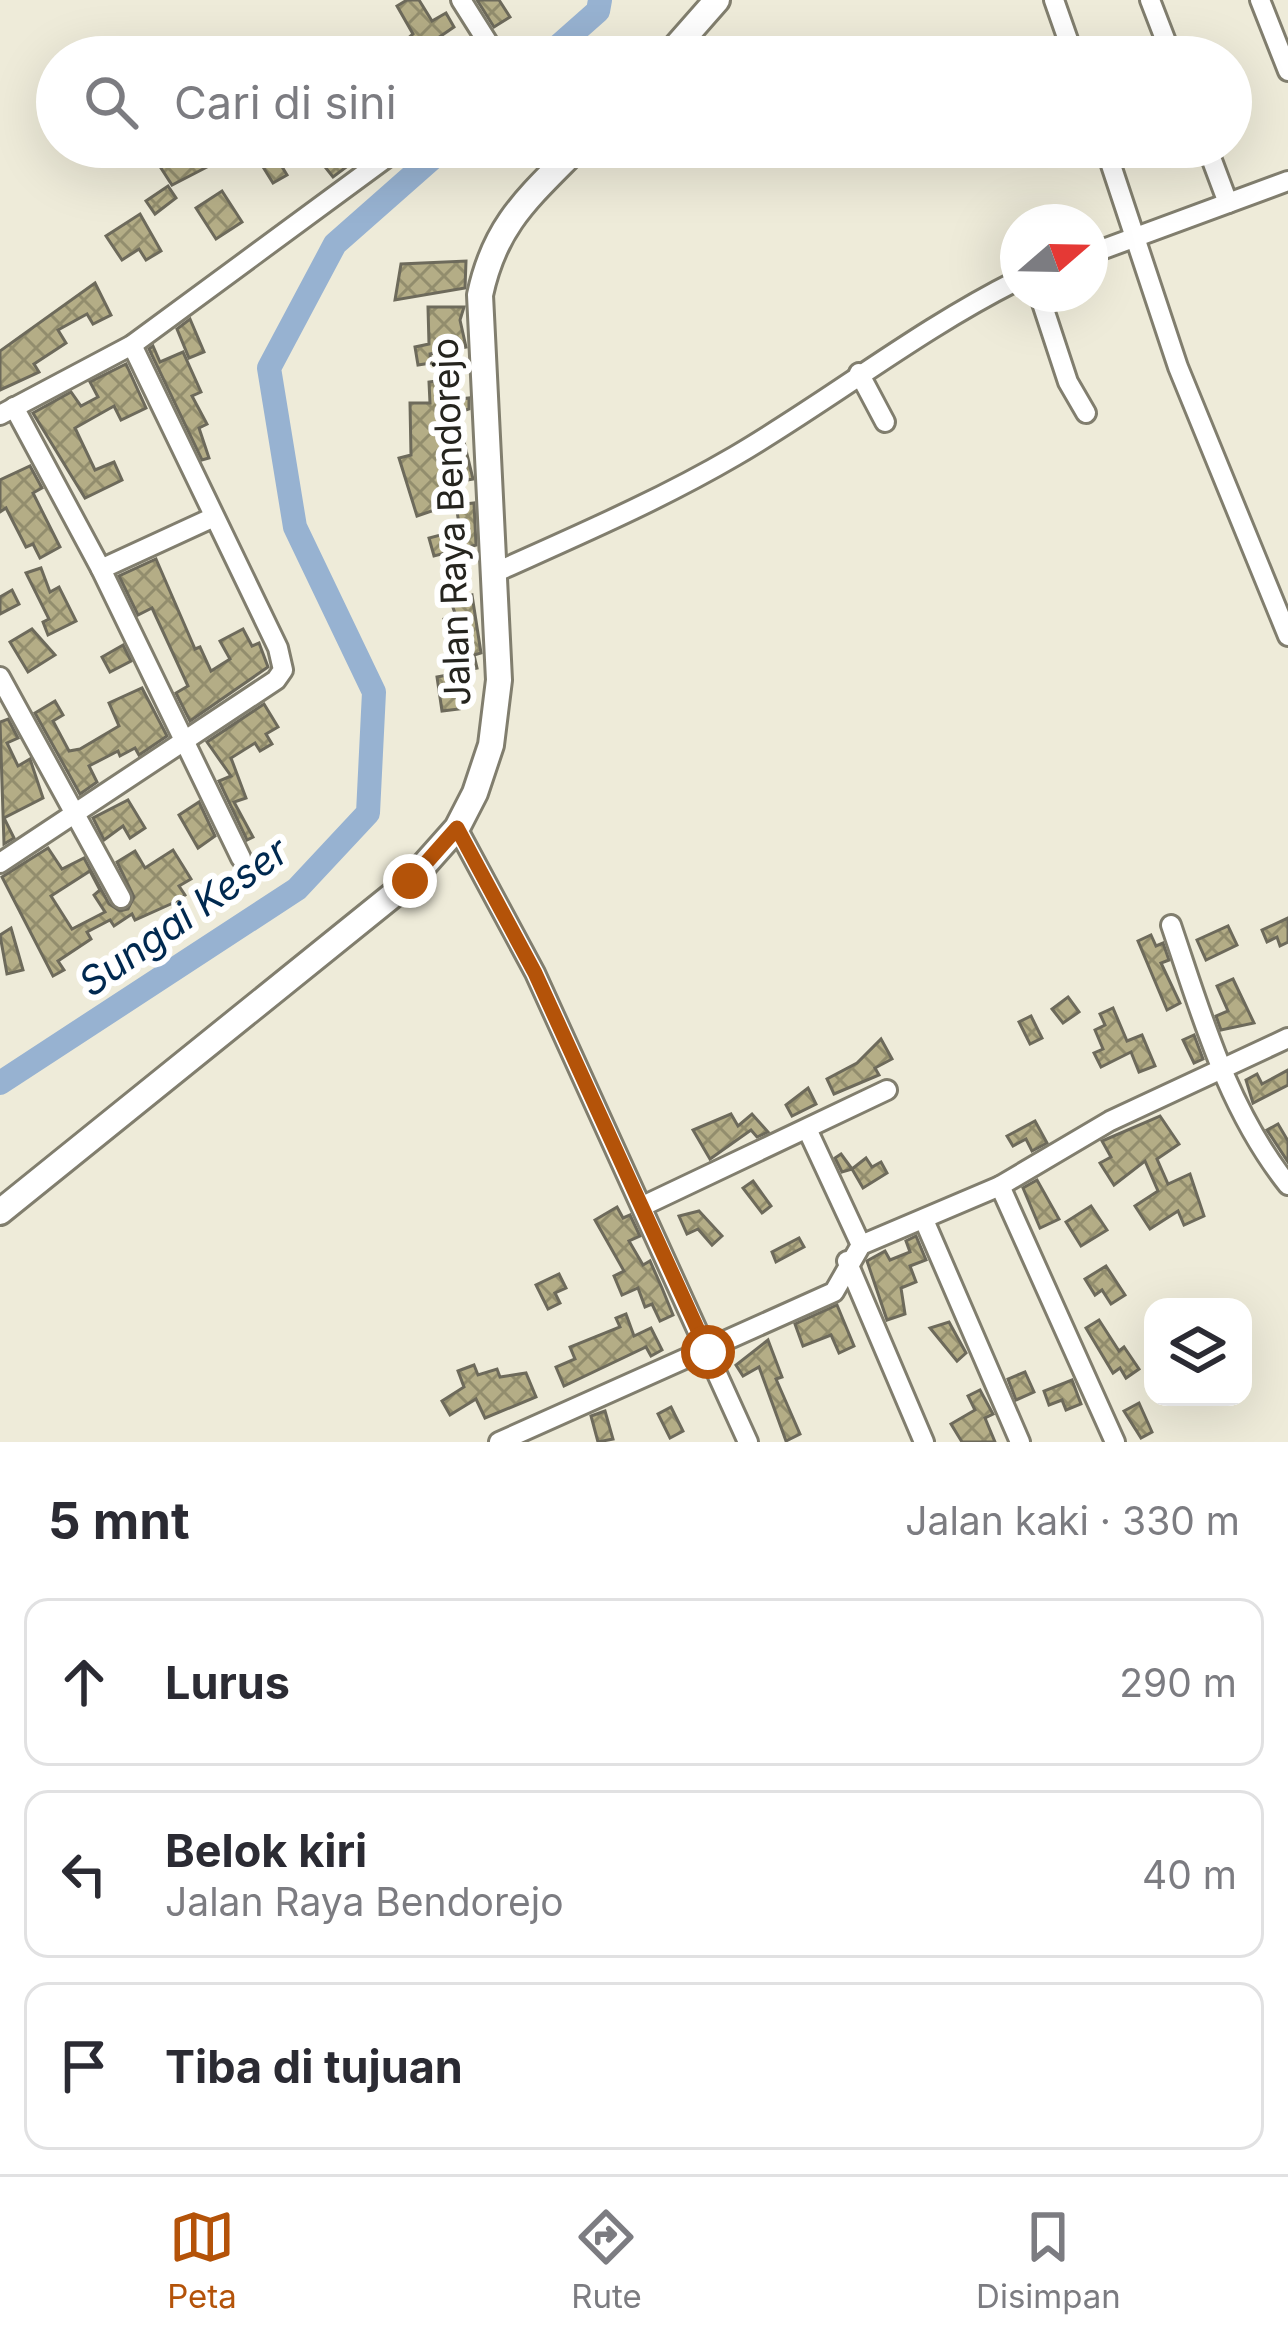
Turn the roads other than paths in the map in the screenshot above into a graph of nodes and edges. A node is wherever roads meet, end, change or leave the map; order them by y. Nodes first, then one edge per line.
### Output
1 (461, 0) edge
2 (717, 0) edge
3 (1054, 0) edge
4 (1150, 0) edge
5 (1260, 0) edge
6 (484, 36) edge
7 (685, 36) edge
8 (1067, 36) edge
9 (1164, 36) edge
10 (1288, 71) edge
11 (372, 168) edge
12 (558, 168) edge
13 (1112, 168) edge
14 (1215, 168) edge
15 (1288, 181) edge
16 (1228, 202) junction
17 (1136, 238) junction
18 (1108, 248) edge
19 (1000, 290) edge
20 (1045, 312) edge
21 (132, 345) junction
22 (859, 373) junction
23 (7, 411) edge
24 (1086, 413) dead end
25 (885, 422) dead end
26 (214, 517) junction
27 (100, 569) junction
28 (494, 573) junction
29 (1288, 636) edge
30 (0, 677) edge
31 (183, 737) junction
32 (77, 812) junction
33 (457, 828) junction
34 (242, 857) dead end
35 (0, 863) edge
36 (122, 898) dead end
37 (1171, 925) dead end
38 (1288, 1038) edge
39 (1220, 1071) junction
40 (887, 1090) dead end
41 (808, 1131) junction
42 (1288, 1185) edge
43 (1000, 1186) junction
44 (645, 1204) junction
45 (0, 1213) edge
46 (923, 1220) junction
47 (861, 1245) junction
48 (847, 1261) junction
49 (708, 1352) junction
50 (499, 1442) edge
51 (748, 1442) edge
52 (924, 1442) edge
53 (1020, 1442) edge
54 (1115, 1442) edge

1 - 6 street
2 - 7 main road
3 - 8 street
4 - 9 street
5 - 10 street
11 - 21 street
12 - 28 main road, Jalan Raya Bendorejo
13 - 17 street
14 - 16 street
15 - 16 street
16 - 17 street
17 - 18 street
17 - 29 street
19 - 22 street
20 - 24 street
21 - 23 street
21 - 26 street
22 - 25 street
22 - 28 street
23 - 27 street
26 - 27 street
26 - 31 street
27 - 31 street
28 - 33 main road, Jalan Raya Bendorejo
30 - 32 street
31 - 32 street
31 - 34 street
32 - 35 street
32 - 36 street
33 - 44 street
33 - 45 main road, Jalan Raya Bendorejo
37 - 39 street
38 - 39 street
39 - 42 street
39 - 43 street
40 - 41 street
41 - 44 street
41 - 47 street
43 - 46 street
43 - 54 street
44 - 49 street
46 - 47 street
46 - 53 street
47 - 48 street
48 - 49 street
48 - 52 street
49 - 50 street
49 - 51 street

